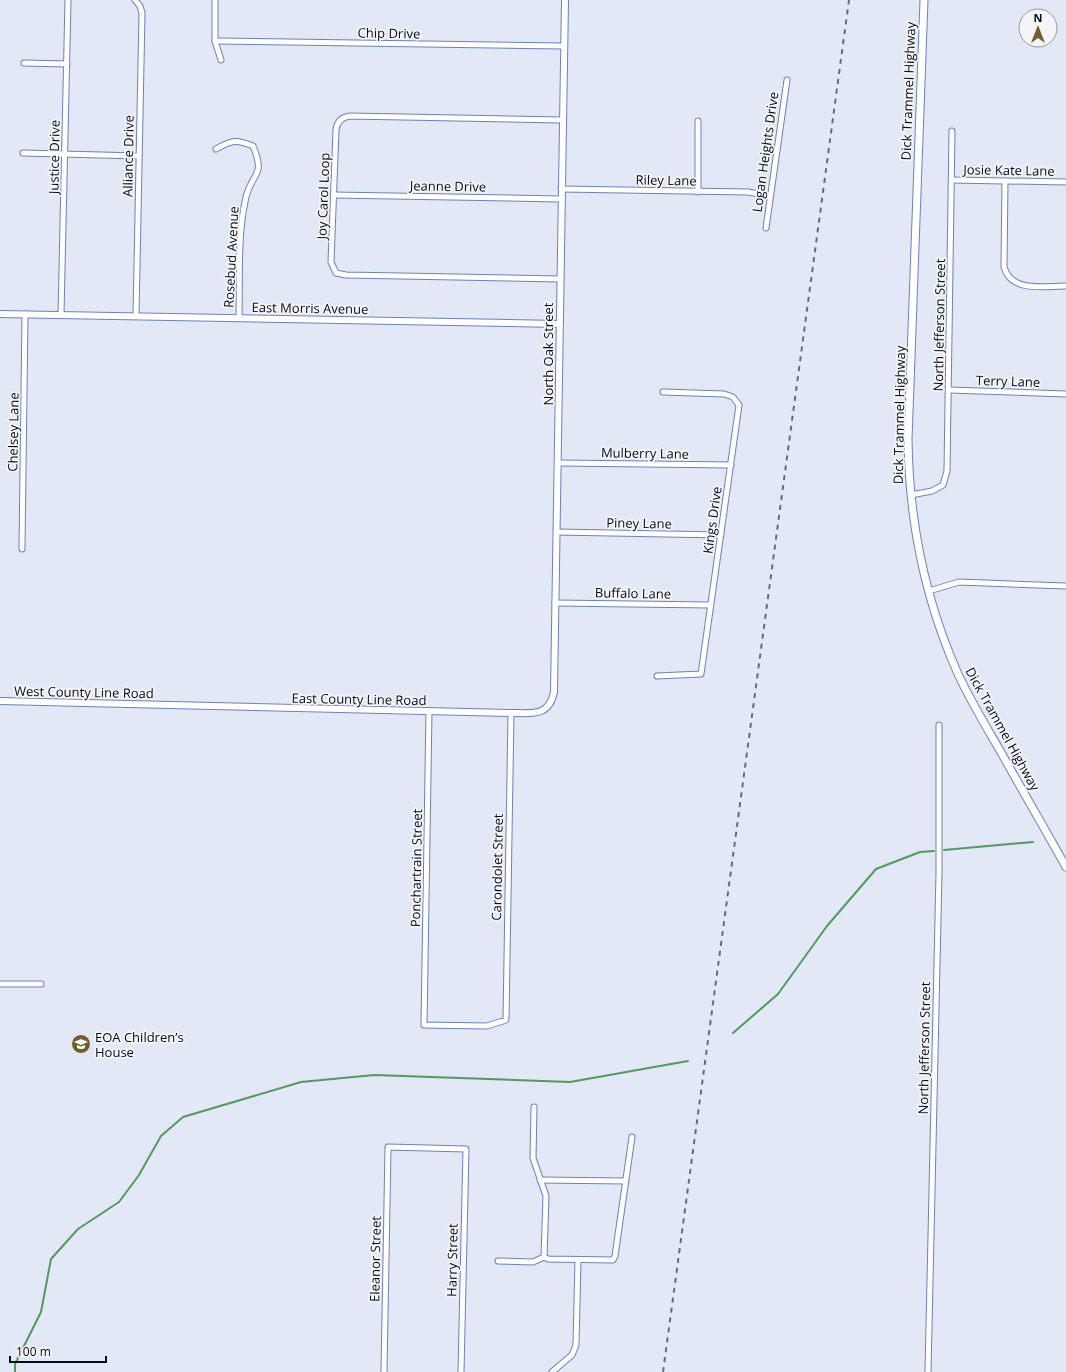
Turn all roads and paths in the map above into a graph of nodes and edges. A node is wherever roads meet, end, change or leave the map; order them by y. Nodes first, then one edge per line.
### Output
1 (68, 0) edge
2 (135, 0) edge
3 (215, 0) edge
4 (565, 0) edge
5 (924, 0) edge
6 (214, 41) junction
7 (564, 46) junction
8 (221, 60) dead end
9 (24, 63) dead end
10 (67, 64) junction
11 (787, 80) dead end
12 (562, 120) junction
13 (698, 121) dead end
14 (952, 131) dead end
15 (216, 149) dead end
16 (23, 154) dead end
17 (64, 154) junction
18 (139, 156) junction
19 (952, 180) junction
20 (1005, 181) junction
21 (1066, 182) edge
22 (561, 190) junction
23 (698, 192) junction
24 (334, 195) junction
25 (770, 196) junction
26 (561, 199) junction
27 (766, 228) dead end
28 (560, 279) junction
29 (1066, 286) edge
30 (0, 314) edge
31 (25, 314) junction
32 (61, 314) junction
33 (136, 316) junction
34 (239, 317) junction
35 (559, 324) junction
36 (949, 390) junction
37 (663, 392) dead end
38 (1066, 394) edge
39 (558, 463) junction
40 (731, 465) junction
41 (911, 495) junction
42 (557, 532) junction
43 (721, 535) junction
44 (22, 549) dead end
45 (1066, 586) edge
46 (928, 591) junction
47 (555, 603) junction
48 (710, 605) junction
49 (657, 676) dead end
50 (0, 701) edge
51 (167, 705) joint
52 (549, 706) joint
53 (429, 711) junction
54 (511, 713) junction
55 (939, 725) dead end
56 (1066, 867) edge
57 (0, 984) edge
58 (41, 984) dead end
59 (506, 1020) joint
60 (534, 1107) dead end
61 (632, 1137) dead end
62 (388, 1147) joint
63 (540, 1180) junction
64 (626, 1181) junction
65 (544, 1257) junction
66 (578, 1260) junction
67 (498, 1262) dead end
68 (384, 1372) edge
69 (461, 1372) edge
70 (552, 1372) edge
71 (928, 1372) edge

1 - 10 street, Justice Drive
2 - 18 street, Alliance Drive
3 - 6 street
4 - 7 street, North Oak Street
5 - 41 main road, Dick Trammel Highway
6 - 7 street, Chip Drive
6 - 8 street
7 - 12 street, North Oak Street
9 - 10 street
10 - 17 street, Justice Drive
11 - 25 street, Logan Heights Drive
12 - 22 street, North Oak Street
12 - 24 street, Joy Carol Loop
13 - 23 street
14 - 19 street, North Jefferson Street
15 - 34 street, Rosebud Avenue
16 - 17 street
17 - 18 street
17 - 32 street, Justice Drive
18 - 33 street, Alliance Drive
19 - 20 street, Josie Kate Lane
19 - 36 street, North Jefferson Street
20 - 21 street, Josie Kate Lane
20 - 29 street
22 - 23 street, Riley Lane
22 - 26 street, North Oak Street
23 - 25 street, Riley Lane
24 - 26 street, Jeanne Drive
24 - 28 street, Joy Carol Loop
25 - 27 street, Logan Heights Drive
26 - 28 street, North Oak Street
28 - 35 street, North Oak Street
30 - 31 street, East Morris Avenue
31 - 32 street, East Morris Avenue
31 - 44 street, Chelsey Lane
32 - 33 street, East Morris Avenue
33 - 34 street, East Morris Avenue
34 - 35 street, East Morris Avenue
35 - 39 street, North Oak Street
36 - 38 street, Terry Lane
36 - 41 street, North Jefferson Street
37 - 40 street, Kings Drive
39 - 40 street, Mulberry Lane
39 - 42 street, North Oak Street
40 - 43 street, Kings Drive
41 - 46 main road, Dick Trammel Highway
42 - 43 street, Piney Lane
42 - 47 street, North Oak Street
43 - 48 street, Kings Drive
45 - 46 street
46 - 56 main road, Dick Trammel Highway
47 - 48 street, Buffalo Lane
47 - 52 street, North Oak Street
48 - 49 street, Kings Drive
50 - 51 street, West County Line Road
51 - 53 street, East County Line Road
52 - 54 street, East County Line Road
53 - 54 street, East County Line Road
53 - 59 street, Ponchartrain Street
54 - 59 street, Carondolet Street
55 - 71 street, North Jefferson Street
57 - 58 street
60 - 63 street
61 - 64 street
62 - 68 street, Eleanor Street
62 - 69 street, Harry Street
63 - 64 street
63 - 65 street
64 - 66 street
65 - 66 street
65 - 67 street
66 - 70 street

